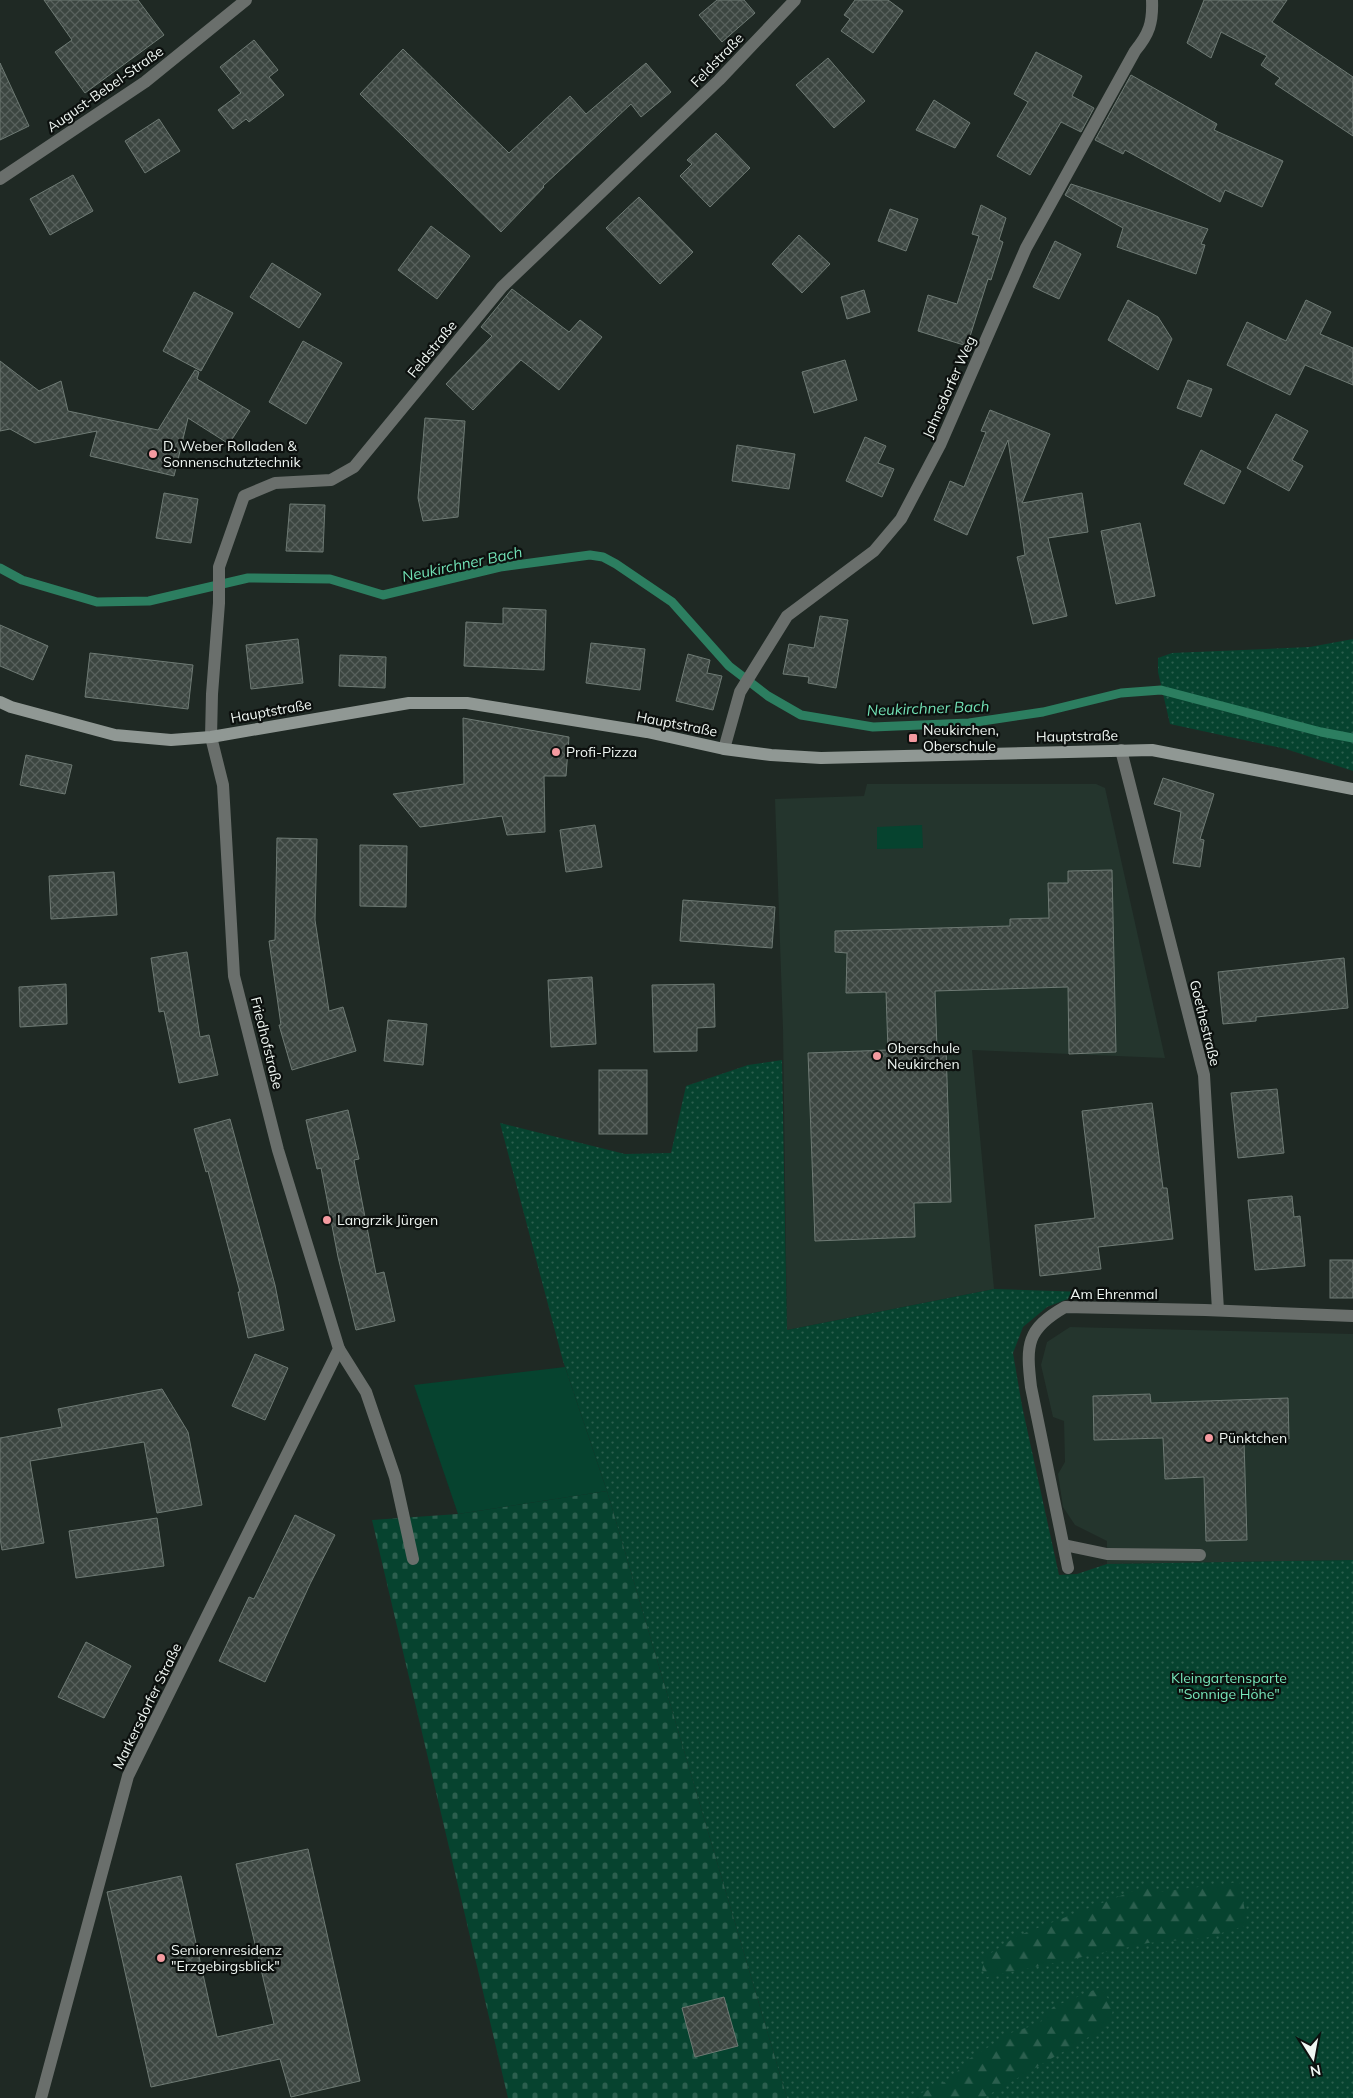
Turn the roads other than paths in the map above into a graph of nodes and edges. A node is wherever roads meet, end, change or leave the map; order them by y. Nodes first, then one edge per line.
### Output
1 (246, 0) edge
2 (795, 0) edge
3 (1152, 0) edge
4 (0, 179) edge
5 (0, 702) edge
6 (211, 737) junction
7 (724, 748) junction
8 (1121, 750) junction
9 (1353, 789) edge
10 (1218, 1310) junction
11 (1353, 1316) edge
12 (339, 1349) junction
13 (1064, 1545) junction
14 (1200, 1555) dead end
15 (413, 1559) dead end
16 (1068, 1568) dead end
17 (41, 2098) edge

1 - 4 street, August-Bebel-Straße
2 - 6 street, Feldstraße
3 - 7 street, Jahnsdorfer Weg
5 - 6 main road, Hauptstraße
6 - 7 main road, Hauptstraße
6 - 12 street, Friedhofstraße
7 - 8 main road, Hauptstraße
8 - 9 main road, Hauptstraße
8 - 10 street, Goethestraße
10 - 11 street, Am Ehrenmal
10 - 13 street, Am Ehrenmal
12 - 15 street, Friedhofstraße
12 - 17 street, Markersdorfer Straße
13 - 14 street
13 - 16 street, Am Ehrenmal

